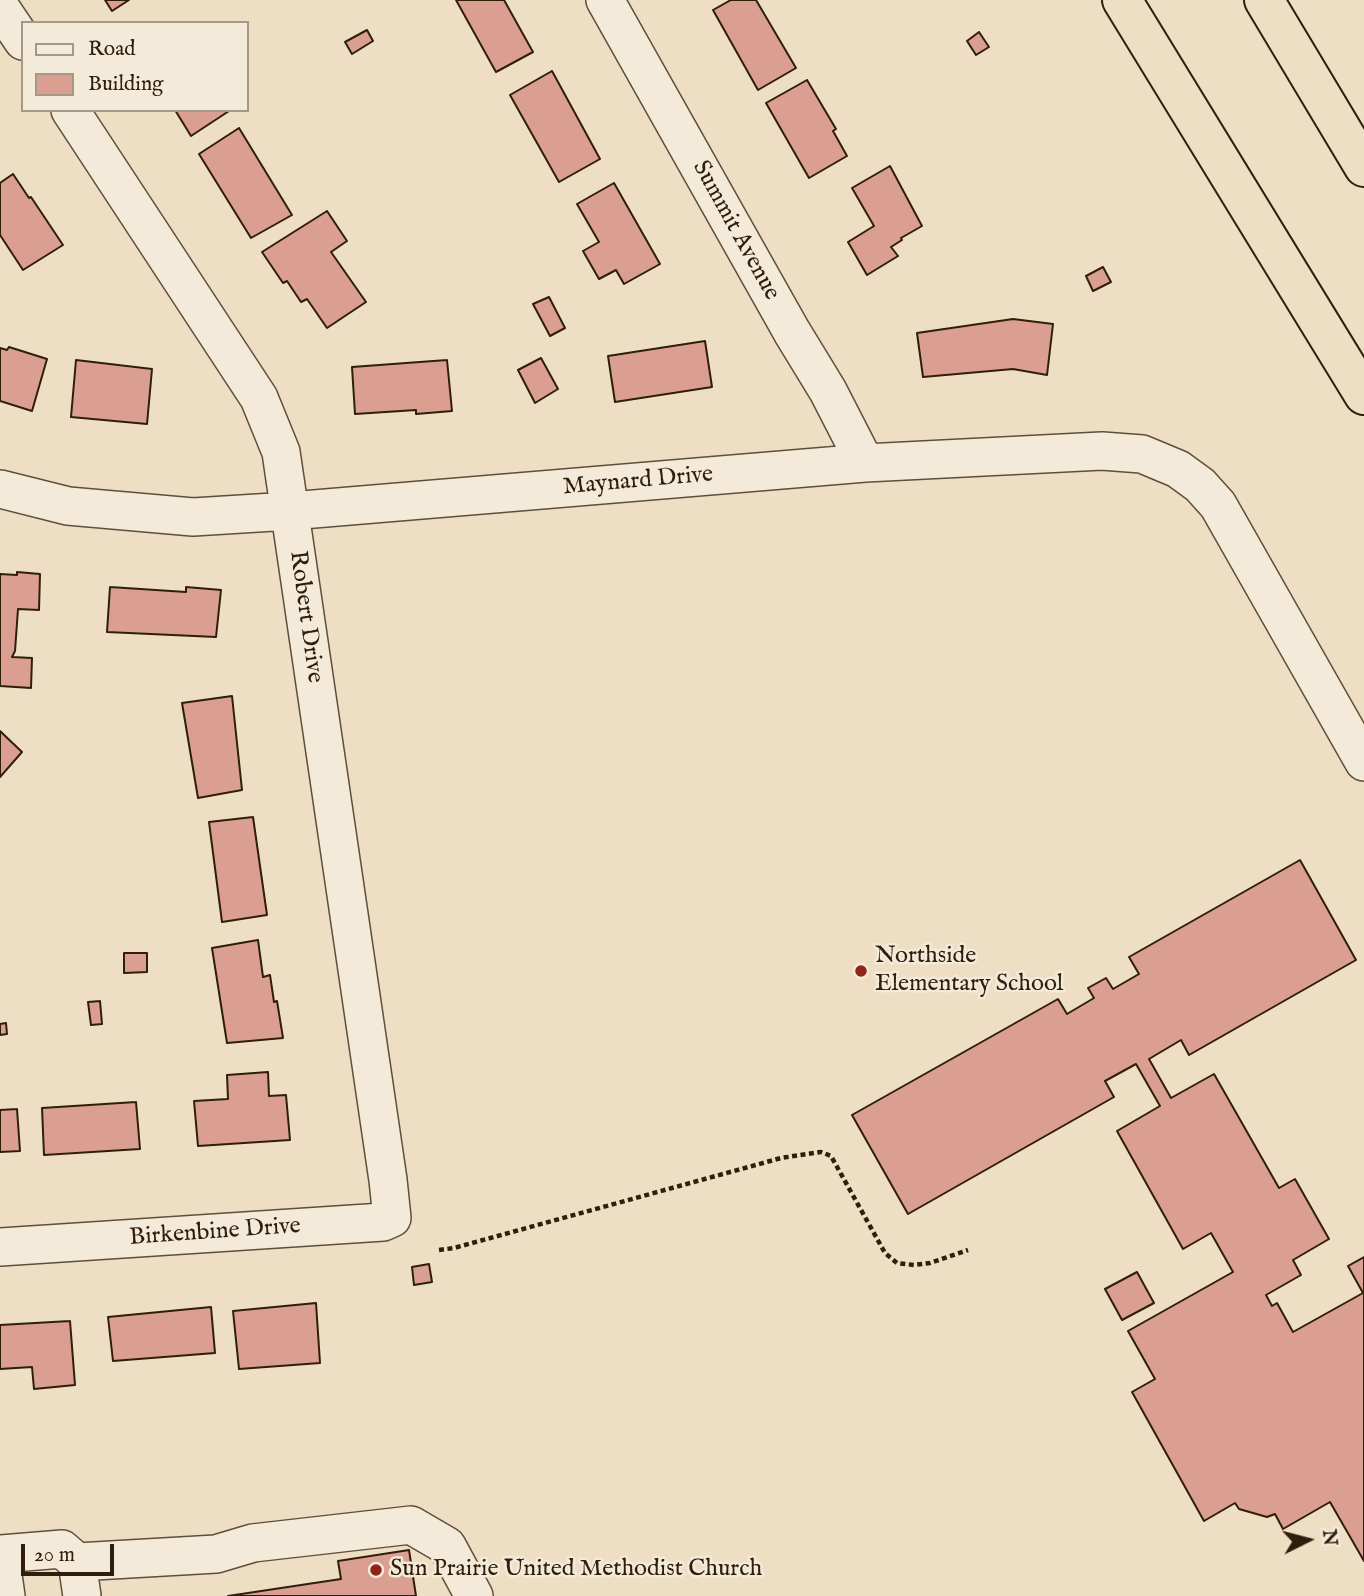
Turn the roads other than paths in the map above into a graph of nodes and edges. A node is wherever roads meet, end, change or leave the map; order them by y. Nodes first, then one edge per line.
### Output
1 (605, 0) edge
2 (1122, 0) edge
3 (1264, 0) edge
4 (0, 7) edge
5 (21, 38) edge
6 (71, 112) edge
7 (1364, 167) edge
8 (1364, 395) edge
9 (865, 463) junction
10 (0, 489) edge
11 (290, 511) junction
12 (1364, 762) edge
13 (388, 1180) joint
14 (0, 1247) edge
15 (0, 1554) edge
16 (79, 1579) edge
17 (6, 1596) edge
18 (474, 1596) edge

1 - 9 street, Summit Avenue
2 - 8 highway
3 - 7 highway
4 - 5 street
6 - 11 street, Robert Drive
9 - 11 street, Maynard Drive
9 - 12 street, Maynard Drive
10 - 11 street, Maynard Drive
11 - 13 street, Robert Drive
13 - 14 street, Birkenbine Drive
15 - 16 street
15 - 17 street
16 - 18 street

